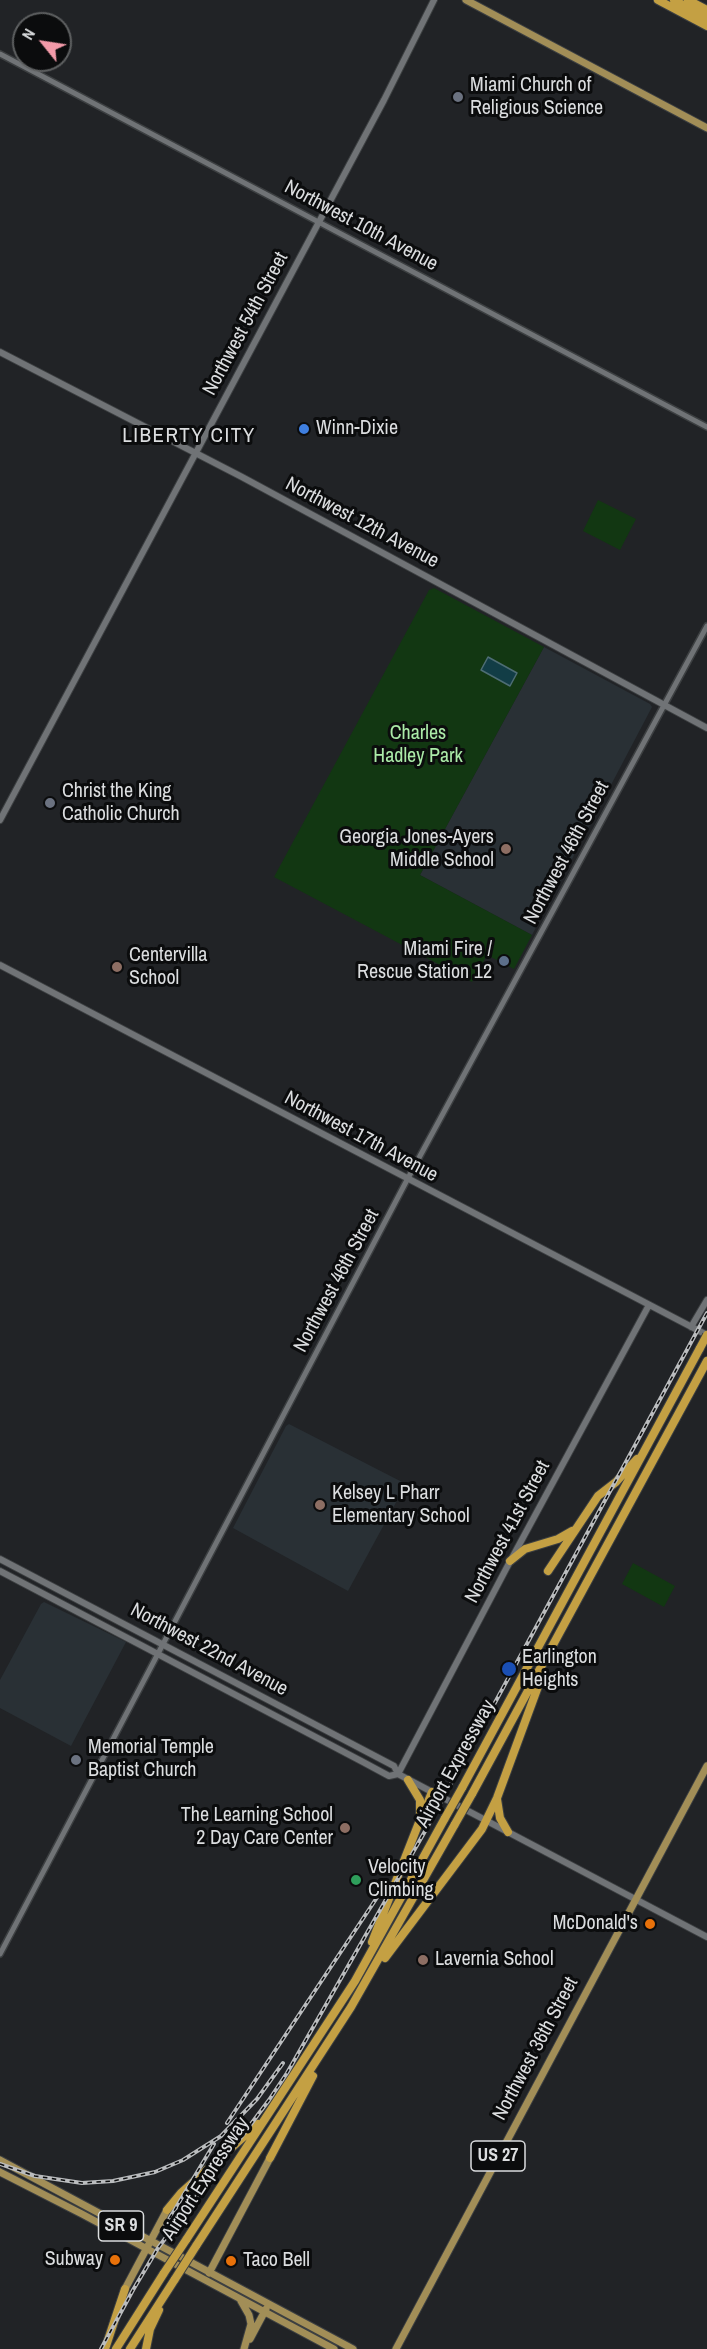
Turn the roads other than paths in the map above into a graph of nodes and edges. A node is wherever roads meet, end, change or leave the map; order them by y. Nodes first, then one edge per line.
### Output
1 (434, 0) edge
2 (466, 0) edge
3 (658, 0) edge
4 (674, 0) edge
5 (688, 0) edge
6 (698, 0) edge
7 (707, 5) edge
8 (707, 10) edge
9 (707, 18) edge
10 (707, 26) edge
11 (0, 54) edge
12 (707, 128) edge
13 (320, 221) junction
14 (0, 352) edge
15 (707, 428) edge
16 (196, 453) junction
17 (707, 626) edge
18 (663, 705) junction
19 (707, 728) edge
20 (0, 820) edge
21 (0, 965) edge
22 (407, 1180) junction
23 (707, 1300) edge
24 (649, 1305) junction
25 (691, 1327) junction
26 (707, 1335) edge
27 (707, 1361) edge
28 (647, 1447) junction
29 (580, 1522) junction
30 (0, 1559) edge
31 (510, 1561) junction
32 (548, 1570) dead end
33 (0, 1571) edge
34 (571, 1613) junction
35 (163, 1644) junction
36 (158, 1654) junction
37 (707, 1766) edge
38 (398, 1774) junction
39 (408, 1780) junction
40 (432, 1792) junction
41 (497, 1798) junction
42 (420, 1820) junction
43 (486, 1820) junction
44 (508, 1832) junction
45 (636, 1899) junction
46 (707, 1937) edge
47 (0, 1954) edge
48 (373, 1972) junction
49 (355, 1981) junction
50 (326, 2048) junction
51 (271, 2110) junction
52 (270, 2158) joint
53 (0, 2160) edge
54 (0, 2172) edge
55 (83, 2204) junction
56 (167, 2210) joint
57 (88, 2217) junction
58 (107, 2218) junction
59 (150, 2241) junction
60 (147, 2249) junction
61 (209, 2273) junction
62 (174, 2279) junction
63 (125, 2289) joint
64 (240, 2299) junction
65 (269, 2304) junction
66 (265, 2313) junction
67 (308, 2335) junction
68 (326, 2335) junction
69 (105, 2349) edge
70 (117, 2349) edge
71 (130, 2349) edge
72 (146, 2349) edge
73 (244, 2349) edge
74 (333, 2349) edge
75 (353, 2349) edge
76 (396, 2349) edge

1 - 13 main road, Northwest 54th Street
2 - 12 main road
3 - 10 highway
4 - 9 highway
5 - 8 highway
6 - 7 highway
11 - 13 street, Northwest 10th Avenue
13 - 15 street, Northwest 10th Avenue
13 - 16 main road, Northwest 54th Street
14 - 16 main road, Northwest 12th Avenue
16 - 18 main road, Northwest 12th Avenue
16 - 20 main road, Northwest 54th Street
17 - 18 street, Northwest 46th Street
18 - 19 main road, Northwest 12th Avenue
18 - 22 street, Northwest 46th Street
21 - 22 main road, Northwest 17th Avenue
22 - 24 main road, Northwest 17th Avenue
22 - 35 street, Northwest 46th Street
23 - 25 main road
24 - 25 main road, Northwest 17th Avenue
24 - 31 main road, Northwest 41st Street
25 - 26 main road, Northwest 17th Avenue
26 - 28 highway, Airport Expressway, bridge
27 - 34 highway, Airport Expressway
28 - 29 highway
28 - 49 highway, Airport Expressway, bridge
29 - 31 highway
29 - 32 highway
30 - 35 main road, Northwest 22nd Avenue
31 - 38 main road, Northwest 41st Street
33 - 36 main road, Northwest 22nd Avenue
34 - 41 highway
34 - 48 highway, Airport Expressway, bridge
35 - 36 street, Northwest 46th Street
35 - 38 main road, Northwest 22nd Avenue
36 - 38 main road, Northwest 22nd Avenue
36 - 47 street, Northwest 46th Street
37 - 45 main road, Northwest 36th Street / US 27
38 - 39 main road, Northwest 22nd Avenue
39 - 40 main road, Northwest 22nd Avenue
39 - 42 highway
40 - 42 highway
40 - 43 main road, Northwest 22nd Avenue
41 - 43 highway
41 - 44 highway
42 - 49 highway
43 - 44 main road, Northwest 22nd Avenue
43 - 48 highway
44 - 45 main road, Northwest 22nd Avenue
45 - 46 main road, Northwest 22nd Avenue
45 - 76 main road, Northwest 36th Street / US 27
48 - 50 highway, Airport Expressway
49 - 51 highway, Airport Expressway
50 - 52 highway
50 - 62 highway, Airport Expressway, bridge
51 - 56 highway
51 - 70 highway, Airport Expressway, bridge
52 - 61 main road
53 - 55 main road, SR 9
54 - 57 main road, SR 9
55 - 57 main road
55 - 58 main road, SR 9
56 - 59 main road
57 - 58 main road
57 - 60 main road, SR 9
58 - 59 main road, SR 9
59 - 60 main road
59 - 61 main road, SR 9
60 - 63 main road
60 - 64 main road, SR 9
61 - 65 main road, SR 9
62 - 71 highway, Airport Expressway
62 - 72 highway
63 - 69 highway
64 - 66 main road, SR 9
64 - 73 main road
65 - 66 main road
65 - 68 main road, SR 9
66 - 67 main road, SR 9
66 - 73 main road
67 - 68 main road
67 - 74 main road, SR 9
68 - 75 main road, SR 9

